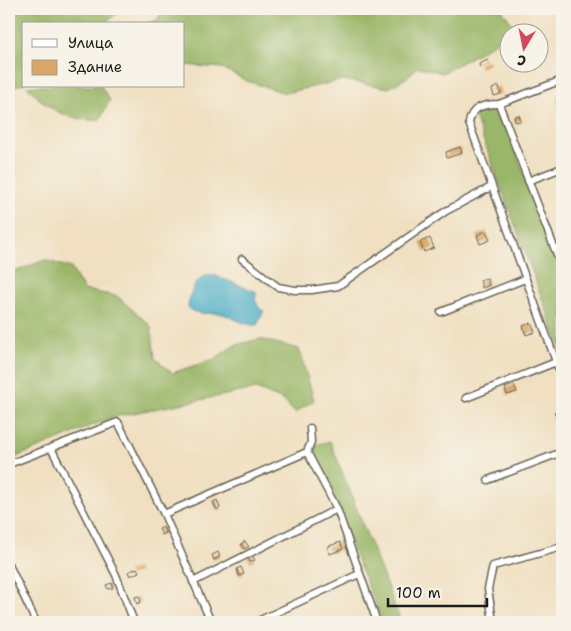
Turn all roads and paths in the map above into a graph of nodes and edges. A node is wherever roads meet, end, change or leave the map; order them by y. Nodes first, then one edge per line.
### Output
1 (562, 80) edge
2 (499, 104) junction
3 (562, 168) edge
4 (528, 181) junction
5 (491, 188) junction
6 (242, 259) dead end
7 (562, 264) edge
8 (525, 279) junction
9 (441, 312) dead end
10 (556, 362) junction
11 (562, 378) edge
12 (466, 398) dead end
13 (310, 428) dead end
14 (51, 448) junction
15 (307, 452) junction
16 (562, 452) edge
17 (9, 464) edge
18 (488, 480) dead end
19 (337, 509) junction
20 (164, 514) junction
21 (562, 546) edge
22 (9, 565) edge
23 (359, 574) junction
24 (193, 582) junction
25 (36, 622) edge
26 (134, 622) edge
27 (210, 622) edge
28 (256, 622) edge
29 (378, 622) edge
30 (493, 622) edge

1 - 2 street
2 - 4 street
2 - 5 street
3 - 4 street
4 - 7 street
5 - 6 street
5 - 8 street
8 - 9 street
8 - 10 street
10 - 11 street
10 - 12 street
13 - 15 street
14 - 17 street
14 - 20 street
14 - 26 street
15 - 19 street
15 - 20 street
16 - 18 street
19 - 23 street
19 - 24 street
20 - 24 street
21 - 30 street
22 - 25 street
23 - 28 street
23 - 29 street
24 - 27 street

